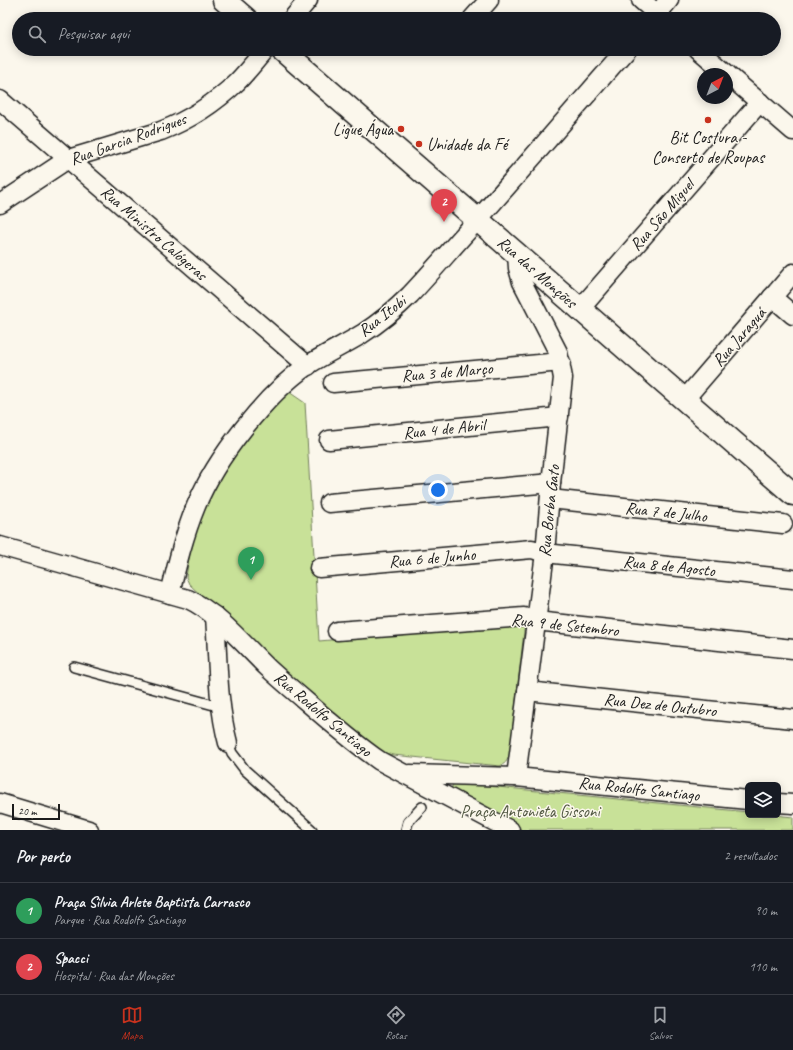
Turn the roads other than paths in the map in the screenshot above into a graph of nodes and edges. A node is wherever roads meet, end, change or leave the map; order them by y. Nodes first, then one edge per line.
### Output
1 (224, 0) edge
2 (308, 0) edge
3 (488, 0) edge
4 (641, 0) edge
5 (669, 0) edge
6 (238, 12) edge
7 (298, 12) edge
8 (478, 12) edge
9 (653, 12) edge
10 (661, 12) edge
11 (260, 56) edge
12 (289, 56) edge
13 (621, 56) edge
14 (706, 56) edge
15 (720, 68) edge
16 (733, 79) edge
17 (0, 100) edge
18 (760, 102) junction
19 (793, 131) edge
20 (68, 159) junction
21 (0, 204) edge
22 (478, 220) junction
23 (517, 254) junction
24 (793, 273) edge
25 (772, 297) junction
26 (580, 309) junction
27 (793, 315) edge
28 (561, 362) junction
29 (308, 366) junction
30 (333, 383) dead end
31 (684, 400) junction
32 (559, 417) junction
33 (329, 440) dead end
34 (550, 491) junction
35 (793, 494) edge
36 (329, 503) dead end
37 (783, 524) dead end
38 (0, 546) edge
39 (545, 552) junction
40 (319, 568) dead end
41 (793, 579) edge
42 (170, 594) junction
43 (215, 616) junction
44 (536, 621) junction
45 (337, 631) dead end
46 (793, 649) edge
47 (74, 667) dead end
48 (527, 691) junction
49 (221, 707) junction
50 (793, 719) edge
51 (228, 742) joint
52 (405, 774) junction
53 (516, 777) junction
54 (745, 800) edge
55 (0, 803) edge
56 (781, 803) edge
57 (793, 804) edge
58 (422, 807) dead end
59 (89, 830) edge
60 (312, 830) edge
61 (406, 830) edge
62 (510, 830) edge

1 - 6 street
2 - 7 street
3 - 8 street
4 - 9 street
5 - 10 street
11 - 20 street, Rua Garcia Rodrigues
12 - 22 street, Rua das Monções
13 - 22 street, Rua Itobi
14 - 15 street
16 - 18 street
17 - 20 street, Rua Ministro Calógeras
18 - 19 street
18 - 26 street, Rua São Miguel
20 - 21 street, Rua Garcia Rodrigues
20 - 29 street, Rua Ministro Calógeras
22 - 23 street, Rua das Monções
22 - 29 street, Rua Itobi
23 - 26 street, Rua das Monções
23 - 28 street, Rua Borba Gato
24 - 25 street, Rua Jaraguá
25 - 27 street
25 - 31 street, Rua Jaraguá
26 - 31 street, Rua das Monções
28 - 30 street, Rua 3 de Março
28 - 32 street, Rua Borba Gato
29 - 42 street, Rua Itobi
31 - 35 street, Rua das Monções
32 - 33 street, Rua 4 de Abril
32 - 34 street, Rua Borba Gato
34 - 36 street, Rua 7 de Julho
34 - 37 street, Rua 7 de Julho
34 - 39 street, Rua Borba Gato
38 - 42 street, Rua Rodolfo Santiago
39 - 40 street, Rua 6 de Junho
39 - 41 street, Rua 8 de Agosto
39 - 44 street, Rua Borba Gato
42 - 43 street, Rua Rodolfo Santiago
43 - 49 street
43 - 52 street, Rua Rodolfo Santiago
44 - 45 street, Rua 9 de Setembro
44 - 46 street, Rua 9 de Setembro
44 - 48 street, Rua Borba Gato
47 - 49 lane
48 - 50 street, Rua Dez de Outubro
48 - 53 street, Rua Borba Gato
49 - 51 street
51 - 60 lane
52 - 53 street, Rua Rodolfo Santiago
52 - 62 street
53 - 54 street, Rua Rodolfo Santiago
55 - 59 street
56 - 57 street
58 - 61 lane

